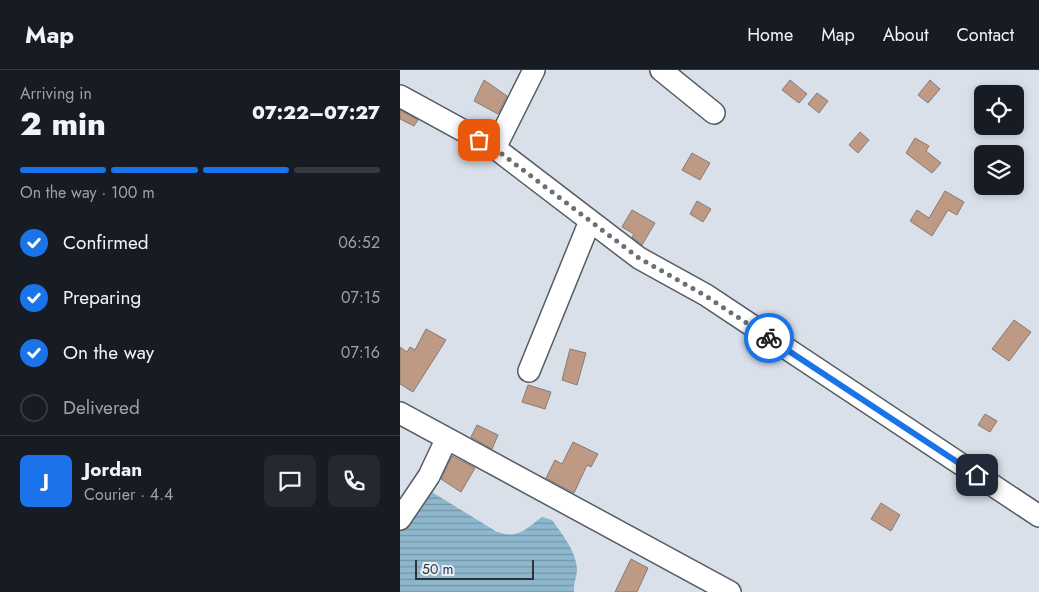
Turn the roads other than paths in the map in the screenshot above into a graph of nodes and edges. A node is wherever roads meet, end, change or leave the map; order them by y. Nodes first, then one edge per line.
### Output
1 (534, 70) edge
2 (661, 70) edge
3 (400, 96) edge
4 (714, 113) dead end
5 (494, 148) junction
6 (590, 221) junction
7 (529, 372) dead end
8 (400, 413) edge
9 (446, 440) junction
10 (1039, 516) edge
11 (400, 519) edge
12 (730, 592) edge

1 - 5 street
2 - 4 street
3 - 5 street
5 - 6 street
6 - 7 street
6 - 10 street
8 - 9 street
9 - 11 street
9 - 12 street

